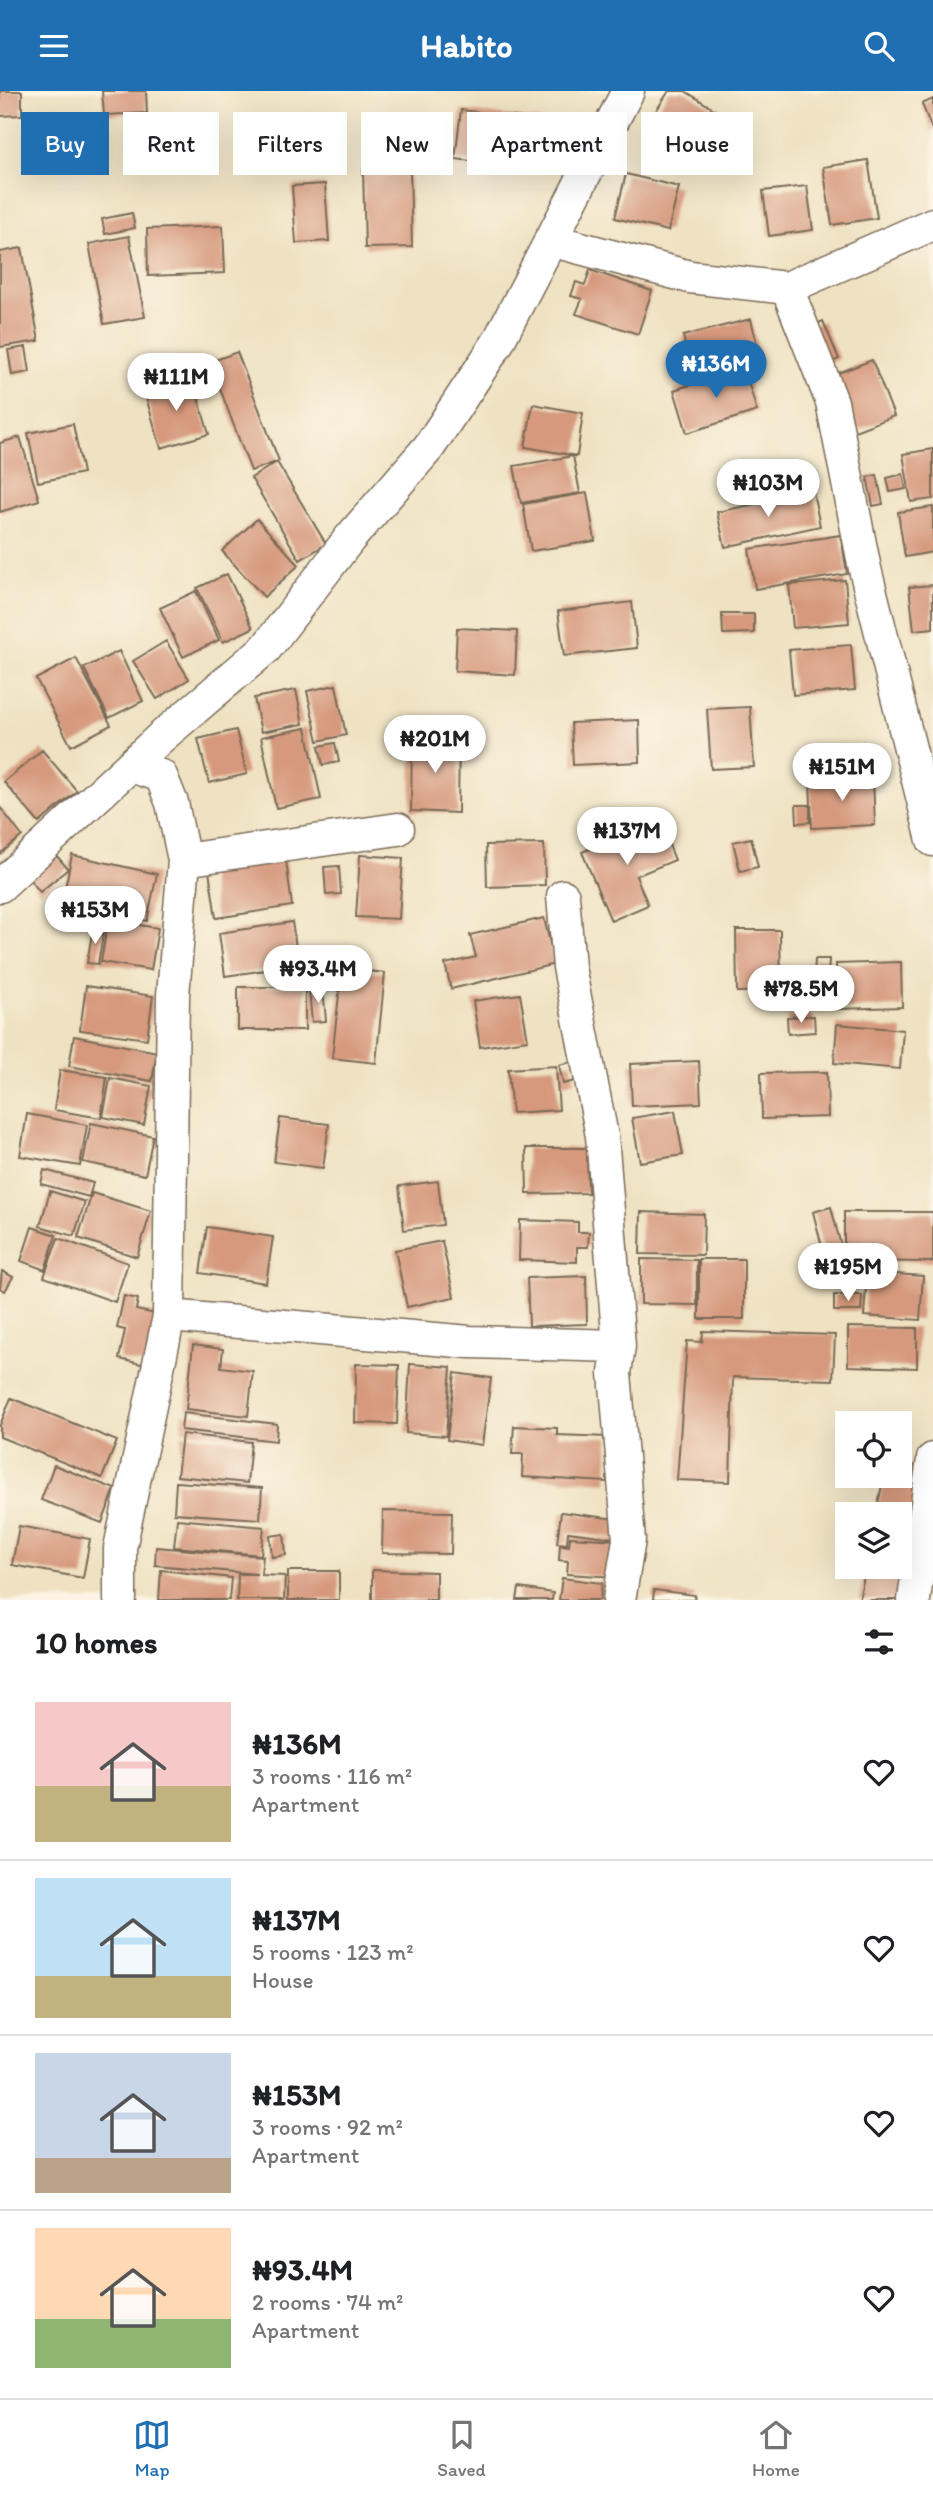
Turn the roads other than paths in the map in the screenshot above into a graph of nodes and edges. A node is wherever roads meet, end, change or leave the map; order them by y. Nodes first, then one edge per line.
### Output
1 (628, 91) edge
2 (933, 224) edge
3 (550, 240) junction
4 (787, 288) junction
5 (131, 766) junction
6 (398, 829) dead end
7 (933, 833) edge
8 (184, 860) junction
9 (0, 886) edge
10 (563, 895) dead end
11 (169, 1315) junction
12 (619, 1346) junction
13 (933, 1459) edge
14 (120, 1600) edge
15 (619, 1600) edge
16 (914, 1600) edge

1 - 3 street
2 - 4 street
3 - 4 street
3 - 5 street
4 - 7 street
5 - 8 street
5 - 9 street
6 - 8 street
8 - 11 street
10 - 12 street
11 - 12 street
11 - 14 street
12 - 15 street
13 - 16 street

